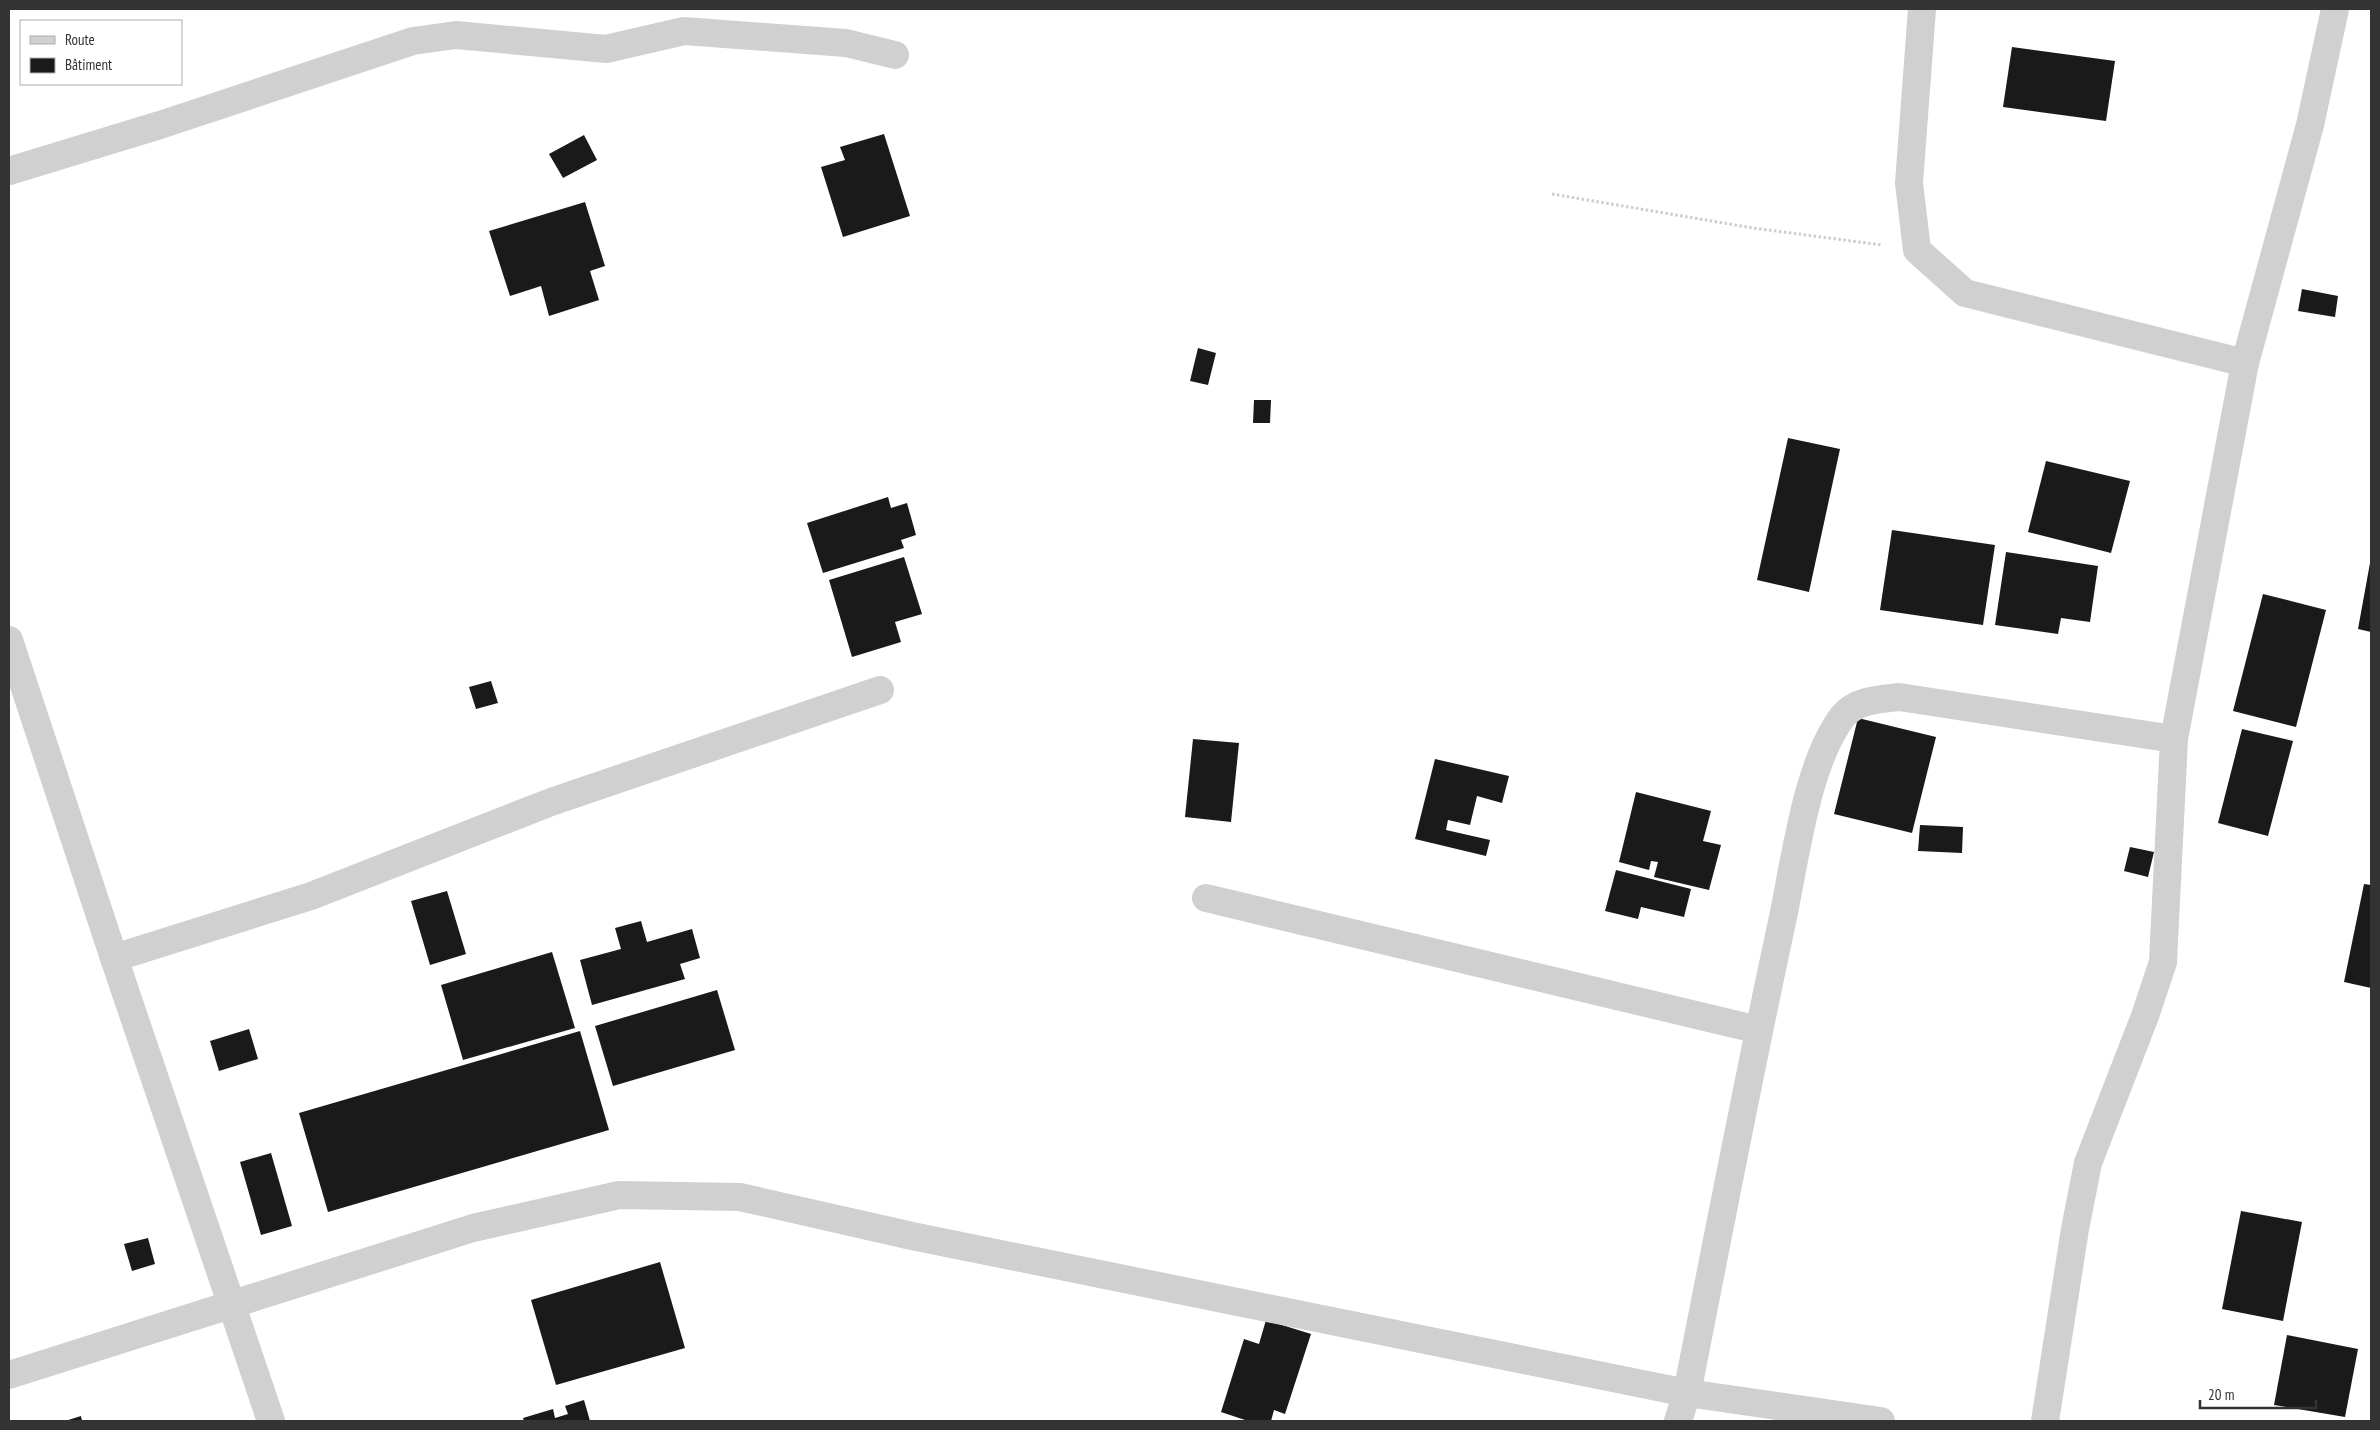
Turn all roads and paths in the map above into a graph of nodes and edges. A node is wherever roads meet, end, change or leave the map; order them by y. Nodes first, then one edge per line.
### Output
1 (1922, 9) edge
2 (2335, 9) edge
3 (896, 55) dead end
4 (9, 171) edge
5 (1552, 194) dead end
6 (1917, 250) junction
7 (2245, 363) junction
8 (9, 640) edge
9 (880, 690) dead end
10 (2174, 739) junction
11 (1206, 898) dead end
12 (114, 958) junction
13 (1759, 1030) junction
14 (230, 1303) junction
15 (9, 1375) edge
16 (1688, 1393) junction
17 (271, 1421) edge
18 (1678, 1421) edge
19 (1880, 1421) edge
20 (2045, 1421) edge

1 - 6 street
2 - 7 street
3 - 4 street
5 - 6 path
6 - 7 street
7 - 10 street
8 - 12 street
9 - 12 street
10 - 13 street
10 - 20 street
11 - 13 street
12 - 14 street
13 - 16 street
14 - 15 street
14 - 16 street
14 - 17 street
16 - 18 street
16 - 19 street

